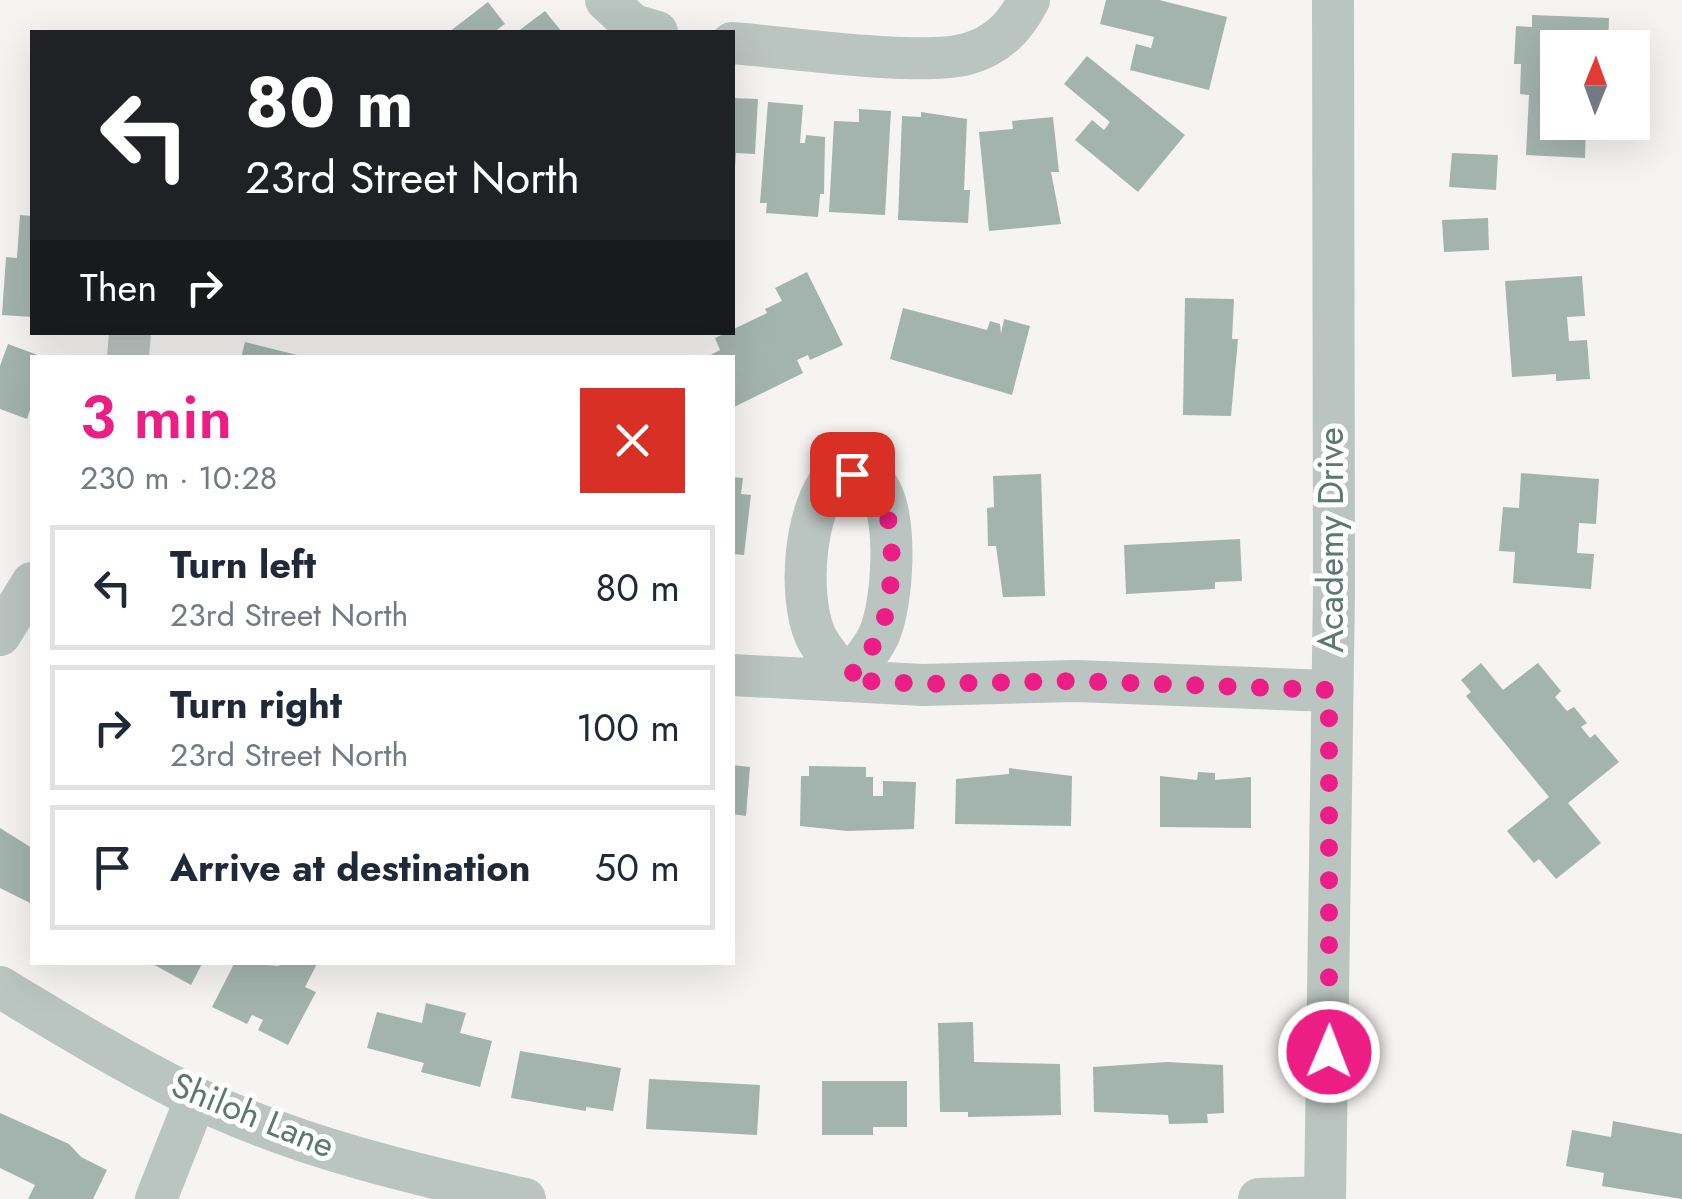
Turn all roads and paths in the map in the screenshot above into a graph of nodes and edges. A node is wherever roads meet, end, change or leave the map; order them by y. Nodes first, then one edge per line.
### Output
1 (606, 0) edge
2 (1030, 0) edge
3 (1334, 0) edge
4 (650, 30) edge
5 (735, 43) edge
6 (30, 585) edge
7 (0, 635) edge
8 (735, 675) edge
9 (1329, 690) junction
10 (0, 987) edge
11 (196, 1098) junction
12 (1326, 1198) edge
13 (156, 1199) edge
14 (525, 1199) edge
15 (1259, 1199) edge

1 - 4 street
2 - 5 street
3 - 9 street, Academy Drive
6 - 7 street
8 - 9 street
9 - 12 street, Academy Drive
10 - 11 street, Shiloh Lane
11 - 13 street
11 - 14 street, Shiloh Lane
12 - 15 street

